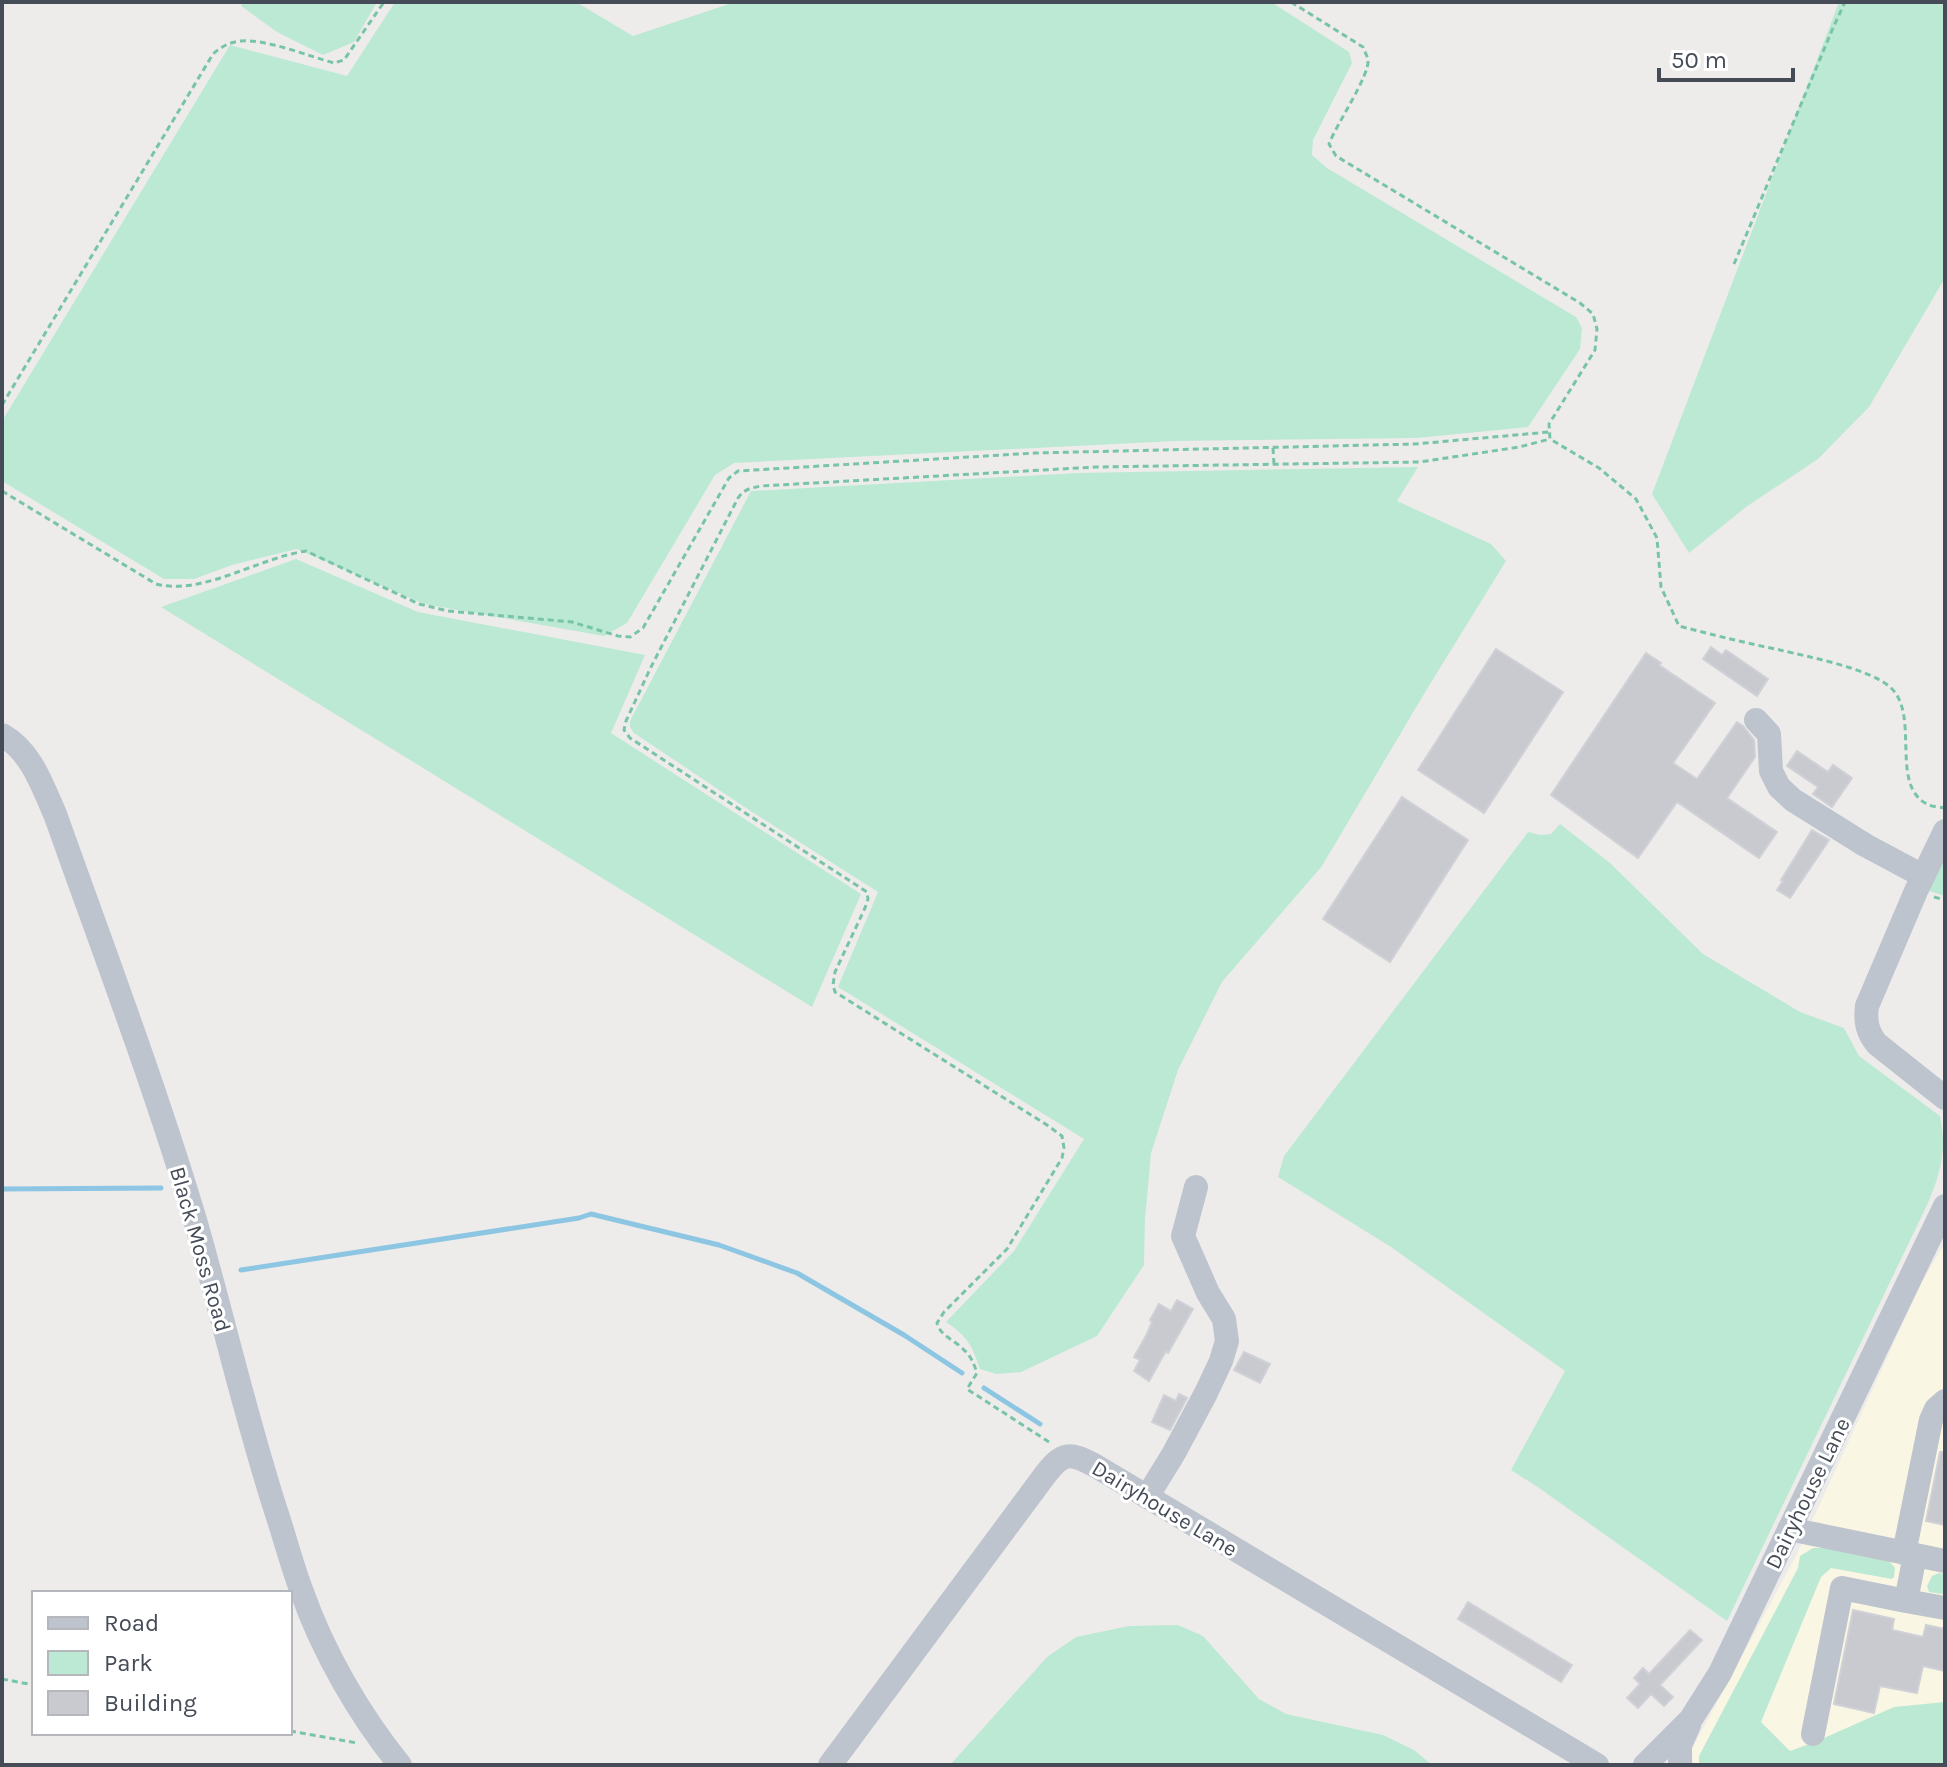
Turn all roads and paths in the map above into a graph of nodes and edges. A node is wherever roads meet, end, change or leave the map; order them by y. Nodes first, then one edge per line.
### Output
1 (384, 2) edge
2 (1291, 2) edge
3 (1845, 2) edge
4 (1734, 264) dead end
5 (2, 405) edge
6 (1549, 432) junction
7 (1550, 439) junction
8 (1273, 447) junction
9 (1274, 464) junction
10 (2, 491) edge
11 (1756, 720) dead end
12 (2, 735) edge
13 (1945, 808) edge
14 (1945, 831) edge
15 (1923, 876) junction
16 (1945, 1098) edge
17 (1196, 1187) dead end
18 (1943, 1215) edge
19 (1945, 1401) edge
20 (1057, 1460) junction
21 (1147, 1497) junction
22 (1789, 1529) junction
23 (1909, 1554) junction
24 (1945, 1561) edge
25 (1906, 1601) junction
26 (1945, 1608) edge
27 (2, 1679) edge
28 (32, 1685) edge
29 (1691, 1719) junction
30 (292, 1731) edge
31 (1813, 1734) dead end
32 (382, 1743) junction
33 (400, 1765) edge
34 (830, 1765) edge
35 (1597, 1765) edge
36 (1645, 1765) edge
37 (1680, 1765) edge

1 - 5 path
2 - 6 path
3 - 4 path
6 - 7 path
6 - 8 path
7 - 9 path
7 - 13 path
8 - 9 path
8 - 10 path
9 - 20 path
11 - 15 street
12 - 32 street, Black Moss Road
14 - 15 street
15 - 16 street
17 - 21 street
18 - 22 street, Dairyhouse Lane
19 - 23 street
20 - 21 street, Dairyhouse Lane
20 - 34 street
21 - 35 street, Dairyhouse Lane
22 - 23 street
22 - 29 street, Dairyhouse Lane
23 - 24 street
23 - 25 street
25 - 26 street
25 - 31 street
27 - 28 path
29 - 36 street, Dairyhouse Lane
29 - 37 street
30 - 32 path
32 - 33 street, Black Moss Road

